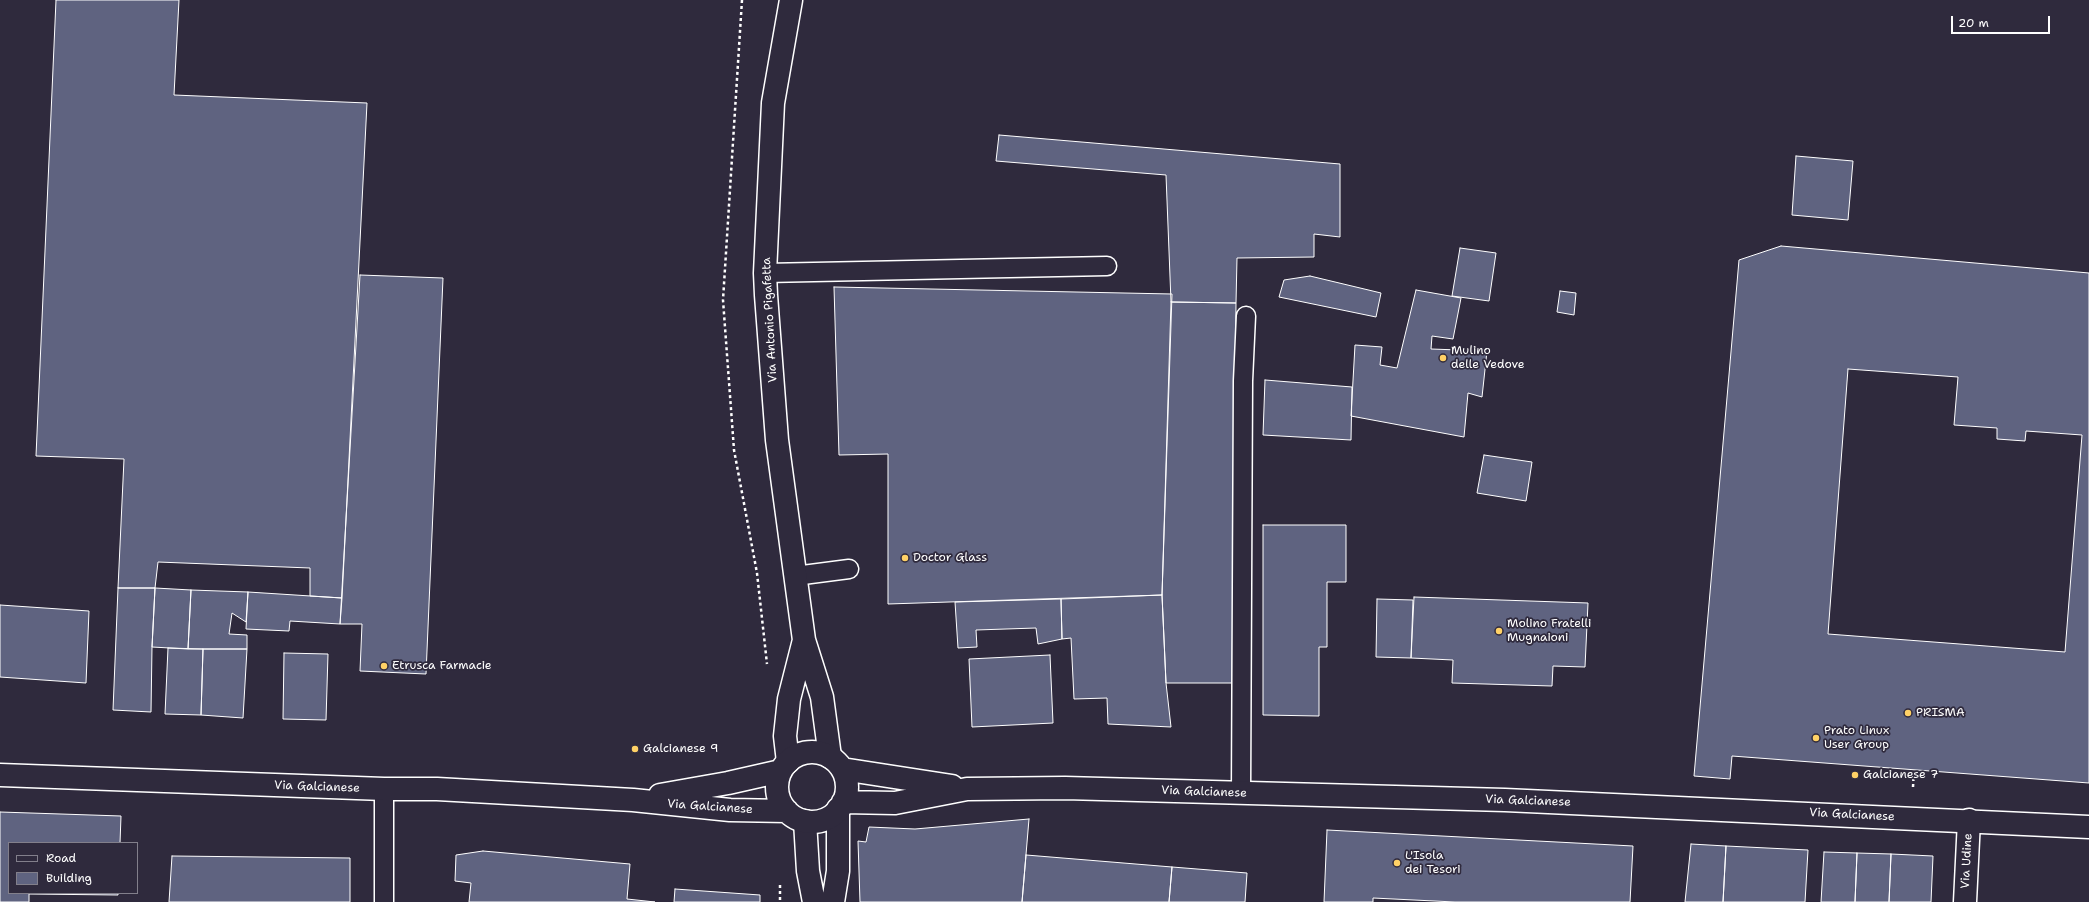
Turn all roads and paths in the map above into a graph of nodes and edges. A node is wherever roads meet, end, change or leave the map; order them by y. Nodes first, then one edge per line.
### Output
1 (742, 0) edge
2 (791, 0) edge
3 (1107, 266) dead end
4 (765, 273) junction
5 (1246, 316) dead end
6 (849, 569) dead end
7 (795, 576) junction
8 (804, 640) junction
9 (767, 665) dead end
10 (836, 763) junction
11 (784, 766) junction
12 (1914, 770) dead end
13 (0, 775) edge
14 (1913, 787) dead end
15 (384, 789) junction
16 (967, 789) junction
17 (1241, 793) junction
18 (633, 800) junction
19 (841, 806) junction
20 (796, 816) junction
21 (1969, 820) junction
22 (2089, 827) edge
23 (780, 878) dead end
24 (384, 902) edge
25 (780, 902) edge
26 (814, 902) edge
27 (833, 902) edge
28 (1965, 902) edge

1 - 9 path
2 - 4 street, Via Antonio Pigafetta
3 - 4 lane
4 - 7 street, Via Antonio Pigafetta
5 - 17 lane
6 - 7 lane
7 - 8 street, Via Antonio Pigafetta
8 - 10 street, Via Antonio Pigafetta
8 - 11 street, Via Antonio Pigafetta
10 - 11 street, Via Galcianese
10 - 16 street, Via Galcianese
10 - 19 street
11 - 18 street, Via Galcianese
11 - 20 street
12 - 14 path
13 - 15 street, Via Galcianese
15 - 18 street, Via Galcianese
15 - 24 lane
16 - 17 street, Via Galcianese
16 - 19 street, Via Galcianese
17 - 21 street, Via Galcianese
18 - 20 street, Via Galcianese
19 - 20 street, Via Galcianese
19 - 27 street
20 - 26 street
21 - 22 street, Via Galcianese
21 - 28 street, Via Udine
23 - 25 path

